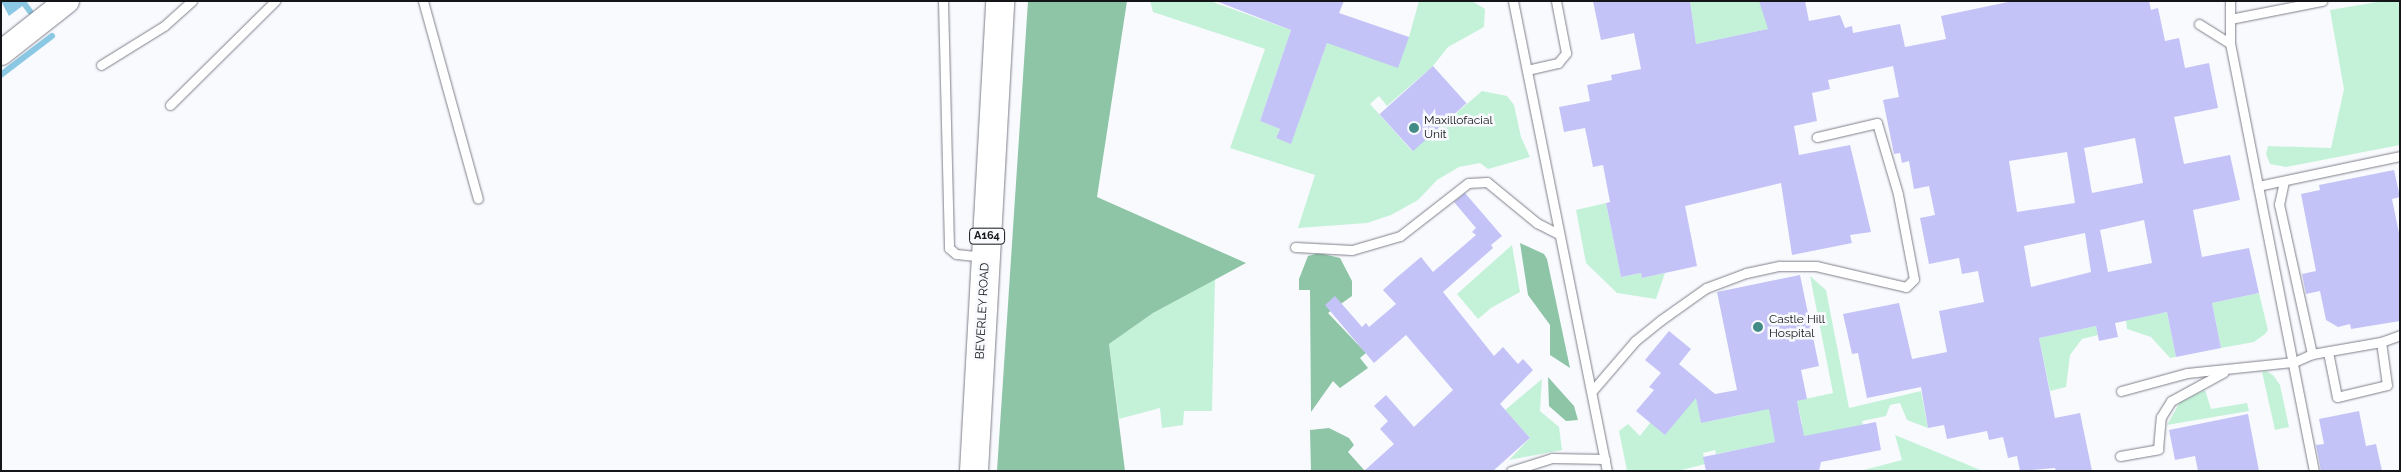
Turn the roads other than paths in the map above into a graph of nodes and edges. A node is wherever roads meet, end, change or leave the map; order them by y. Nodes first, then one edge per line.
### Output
1 (67, 1) edge
2 (192, 1) edge
3 (275, 1) edge
4 (423, 1) edge
5 (943, 1) edge
6 (1000, 1) edge
7 (1513, 1) edge
8 (1556, 1) edge
9 (2230, 1) edge
10 (2322, 1) edge
11 (2230, 19) junction
12 (2199, 24) dead end
13 (2230, 43) junction
14 (1, 53) edge
15 (101, 65) dead end
16 (1527, 70) junction
17 (170, 104) dead end
18 (1816, 136) dead end
19 (2400, 156) edge
20 (2284, 181) junction
21 (2258, 186) junction
22 (478, 199) dead end
23 (1557, 233) junction
24 (1295, 247) dead end
25 (986, 257) junction
26 (2400, 335) edge
27 (2380, 342) junction
28 (2328, 352) junction
29 (2312, 354) junction
30 (2294, 362) junction
31 (2227, 370) junction
32 (1592, 391) junction
33 (2121, 391) dead end
34 (2120, 456) dead end
35 (1604, 459) junction
36 (974, 471) edge
37 (1511, 471) edge
38 (1607, 471) edge
39 (2314, 471) edge

1 - 14 street
2 - 15 lane
3 - 17 lane
4 - 22 lane
5 - 25 lane
6 - 25 highway, BEVERLEY ROAD / A164
7 - 16 lane
8 - 16 lane
9 - 11 lane
10 - 11 lane
11 - 13 lane
12 - 13 lane
13 - 21 lane
16 - 23 lane
18 - 32 lane
19 - 20 lane
20 - 21 lane
20 - 29 lane
21 - 30 lane
23 - 24 lane
23 - 32 lane
25 - 36 highway, BEVERLEY ROAD / A164
26 - 27 lane
27 - 28 lane
27 - 28 lane
28 - 29 lane
29 - 30 lane
30 - 31 lane
30 - 39 lane
31 - 33 lane
31 - 34 lane
32 - 35 lane
35 - 37 lane
35 - 38 lane

